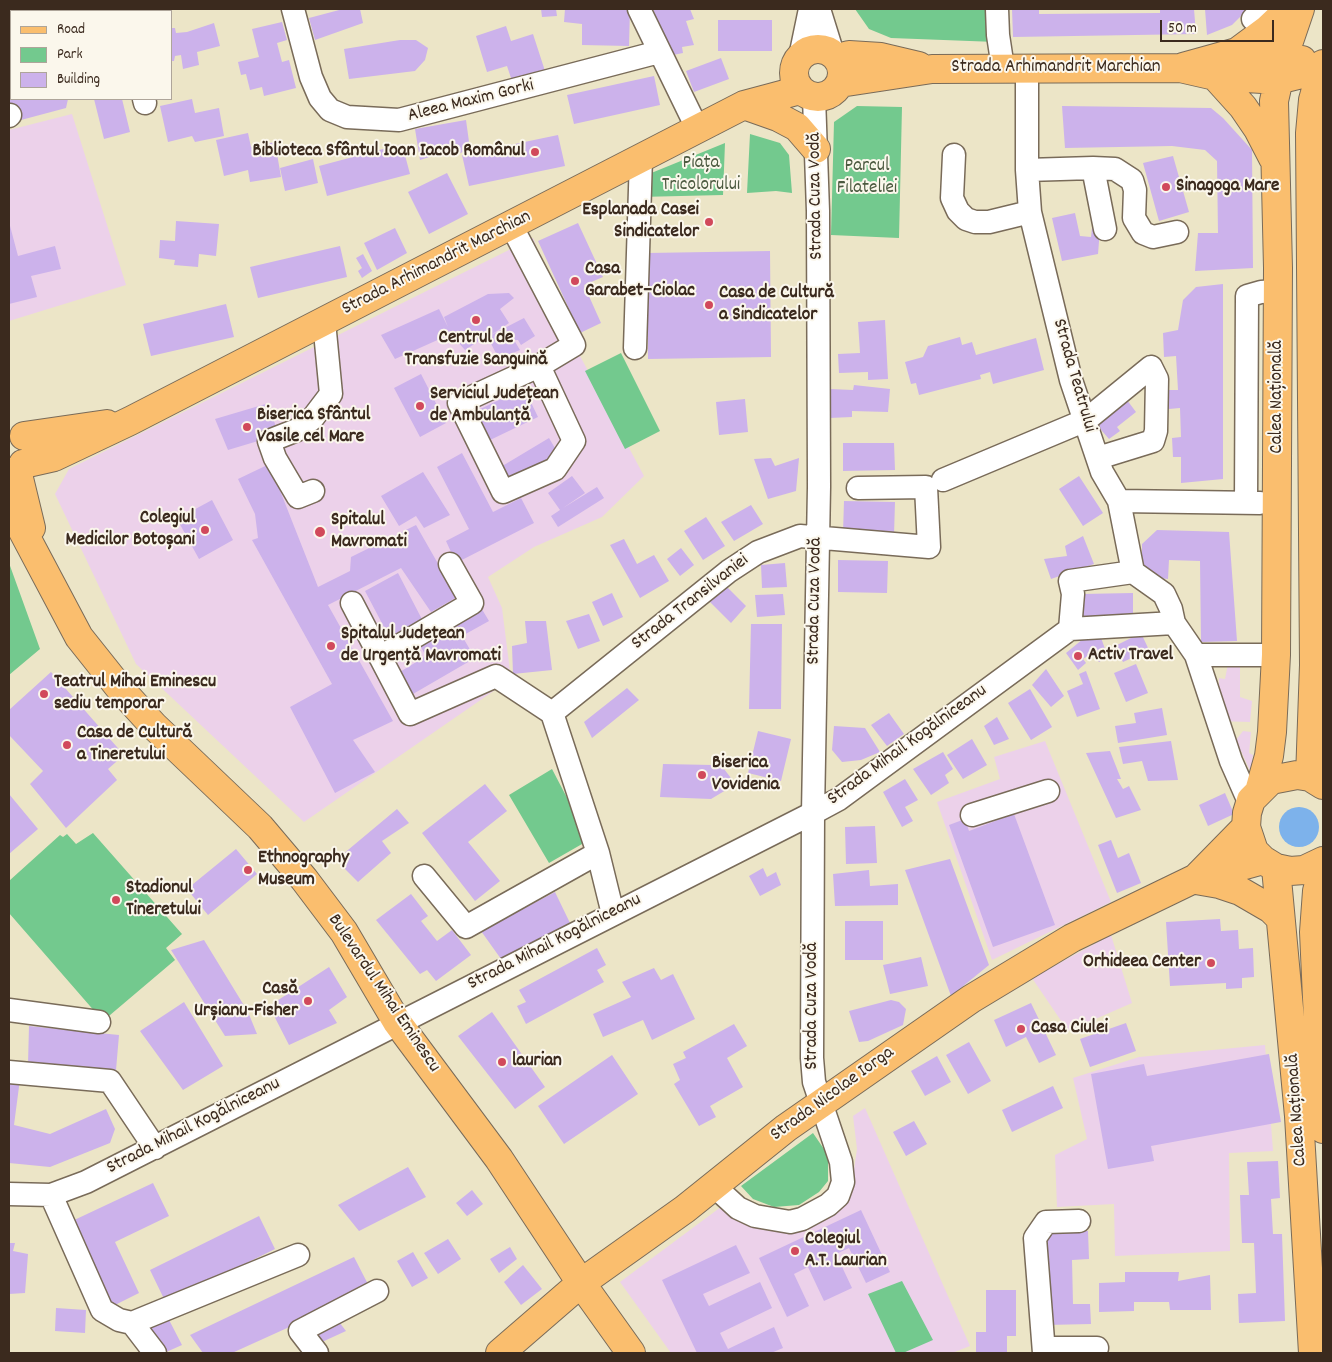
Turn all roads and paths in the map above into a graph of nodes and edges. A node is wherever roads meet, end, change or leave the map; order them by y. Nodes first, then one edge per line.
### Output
1 (293, 9) edge
2 (639, 9) edge
3 (810, 9) edge
4 (819, 9) edge
5 (997, 9) edge
6 (1289, 9) edge
7 (1300, 9) edge
8 (659, 52) junction
9 (1237, 52) junction
10 (798, 60) junction
11 (837, 65) junction
12 (1015, 68) junction
13 (1180, 68) junction
14 (1281, 68) junction
15 (1323, 68) edge
16 (1215, 76) junction
17 (807, 94) junction
18 (744, 105) junction
19 (697, 128) junction
20 (816, 149) junction
21 (954, 155) dead end
22 (641, 157) junction
23 (1276, 164) junction
24 (1093, 168) junction
25 (1027, 170) junction
26 (1316, 182) edge
27 (1030, 212) junction
28 (511, 225) junction
29 (1105, 229) dead end
30 (1177, 232) dead end
31 (1278, 291) junction
32 (318, 326) junction
33 (1318, 335) edge
34 (635, 348) dead end
35 (540, 366) junction
36 (1086, 420) junction
37 (130, 421) junction
38 (16, 430) edge
39 (1098, 458) junction
40 (16, 470) edge
41 (943, 480) dead end
42 (858, 488) dead end
43 (313, 491) dead end
44 (1119, 501) junction
45 (1237, 502) junction
46 (1277, 503) junction
47 (9, 506) edge
48 (817, 537) junction
49 (38, 561) junction
50 (450, 564) dead end
51 (1133, 572) junction
52 (352, 603) dead end
53 (1174, 623) junction
54 (1070, 629) junction
55 (1276, 654) junction
56 (1196, 655) junction
57 (380, 657) junction
58 (552, 714) junction
59 (1318, 725) edge
60 (1319, 780) edge
61 (1048, 791) dead end
62 (1252, 806) junction
63 (813, 813) junction
64 (972, 815) dead end
65 (598, 853) junction
66 (1323, 861) edge
67 (1269, 864) junction
68 (1323, 870) edge
69 (424, 876) dead end
70 (1194, 880) junction
71 (1319, 904) edge
72 (613, 914) junction
73 (1280, 918) junction
74 (1319, 955) edge
75 (9, 1010) edge
76 (99, 1022) dead end
77 (397, 1022) junction
78 (9, 1072) edge
79 (1322, 1094) edge
80 (821, 1103) junction
81 (1323, 1129) edge
82 (155, 1148) junction
83 (714, 1186) junction
84 (9, 1194) edge
85 (51, 1195) junction
86 (1078, 1221) dead end
87 (298, 1256) dead end
88 (580, 1283) junction
89 (377, 1291) dead end
90 (132, 1323) junction
91 (1098, 1348) dead end
92 (1044, 1350) edge
93 (155, 1353) edge
94 (317, 1353) edge
95 (500, 1353) edge
96 (631, 1353) edge
97 (1313, 1353) edge

1 - 8 street, Aleea Maxim Gorki
2 - 8 street
3 - 10 street
4 - 11 street
5 - 12 street, Strada Teatrului
6 - 9 main road
7 - 14 main road, Calea Națională
8 - 19 street
9 - 13 main road, Strada Arhimandrit Marchian
9 - 14 main road, Strada Arhimandrit Marchian
10 - 11 main road
10 - 17 main road
10 - 18 main road, Strada Arhimandrit Marchian
11 - 12 main road, Strada Arhimandrit Marchian
11 - 17 main road
12 - 13 main road, Strada Arhimandrit Marchian
12 - 25 street, Strada Teatrului
13 - 16 main road, Strada Arhimandrit Marchian
14 - 15 main road, Strada Arhimandrit Marchian
14 - 16 main road, Strada Arhimandrit Marchian
14 - 23 main road, Calea Națională
15 - 26 main road, Calea Națională
16 - 23 main road
17 - 18 main road, Strada Arhimandrit Marchian
17 - 20 street, Strada Cuza Vodă
18 - 19 main road, Strada Arhimandrit Marchian
18 - 20 main road
19 - 22 main road, Strada Arhimandrit Marchian
20 - 48 street, Strada Cuza Vodă
21 - 27 street
22 - 28 main road, Strada Arhimandrit Marchian
22 - 34 street
23 - 31 main road, Calea Națională
24 - 25 street
24 - 29 street
24 - 30 street
25 - 27 street, Strada Teatrului
26 - 33 main road, Calea Națională
27 - 36 street, Strada Teatrului
28 - 32 main road, Strada Arhimandrit Marchian
28 - 35 street
31 - 45 street
31 - 46 main road, Calea Națională
32 - 37 main road, Strada Arhimandrit Marchian
32 - 43 street
33 - 59 main road, Calea Națională
35 - 35 street
36 - 39 street, Strada Teatrului
36 - 39 street
36 - 41 street
37 - 38 main road, Strada Arhimandrit Marchian
37 - 40 main road, Strada Arhimandrit Marchian
38 - 40 main road, Bulevardul Mihai Eminescu
39 - 44 street, Strada Teatrului
40 - 49 main road, Bulevardul Mihai Eminescu
42 - 48 street, Strada Transilvaniei
44 - 45 street
44 - 51 street, Strada Teatrului
45 - 46 street
46 - 55 main road, Calea Națională
47 - 49 main road, Bulevardul Mihai Eminescu
48 - 58 street, Strada Transilvaniei
48 - 63 street, Strada Cuza Vodă
49 - 77 main road, Bulevardul Mihai Eminescu
50 - 57 street
51 - 53 street
51 - 54 street
52 - 57 street
53 - 54 street
53 - 56 street
54 - 63 street, Strada Mihail Kogălniceanu
55 - 56 street
55 - 62 main road, Calea Națională
56 - 62 street
57 - 58 street
58 - 65 street
59 - 60 main road, Calea Națională
60 - 62 main road
61 - 64 street
62 - 67 main road
62 - 70 main road, Strada Nicolae Iorga
63 - 72 street, Strada Mihail Kogălniceanu
63 - 80 street, Strada Cuza Vodă
65 - 69 street
65 - 72 street
66 - 67 main road
67 - 70 main road, Strada Nicolae Iorga
67 - 73 main road, Calea Națională
68 - 71 main road, Calea Națională
70 - 73 main road
70 - 80 main road, Strada Nicolae Iorga
71 - 74 main road, Calea Națională
72 - 77 street, Strada Mihail Kogălniceanu
73 - 97 main road, Calea Națională
74 - 79 main road, Calea Națională
75 - 76 street
77 - 82 street, Strada Mihail Kogălniceanu
77 - 88 main road, Bulevardul Mihai Eminescu
78 - 82 street
79 - 81 main road, Calea Națională
80 - 83 main road, Strada Nicolae Iorga
80 - 83 street, Strada Cuza Vodă
82 - 85 street, Strada Mihail Kogălniceanu
83 - 88 main road, Strada Nicolae Iorga
84 - 85 street, Strada Mihail Kogălniceanu
85 - 90 street
86 - 92 street
87 - 90 street
88 - 95 main road, Strada Nicolae Iorga
88 - 96 main road, Bulevardul Mihai Eminescu
89 - 94 street
90 - 93 street
91 - 92 street

